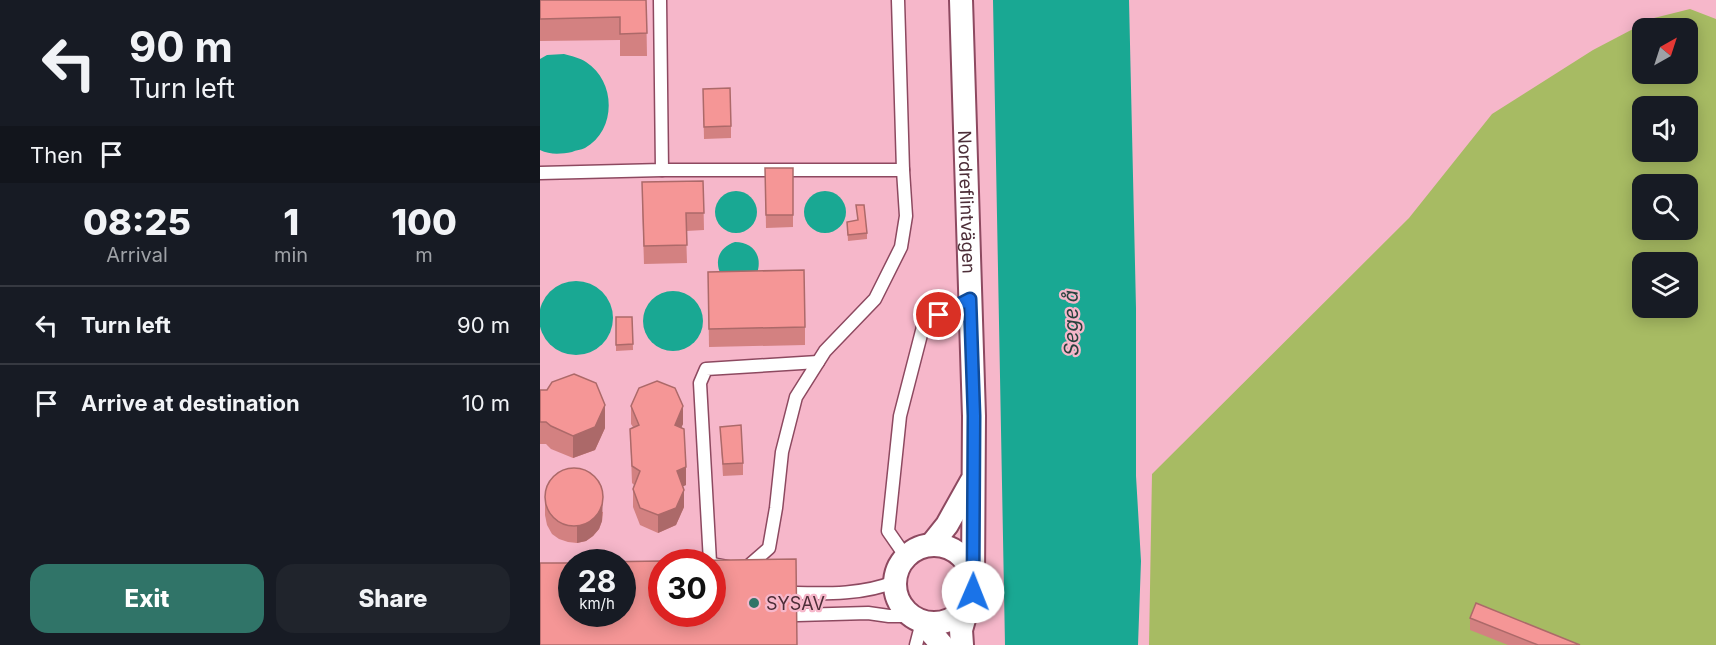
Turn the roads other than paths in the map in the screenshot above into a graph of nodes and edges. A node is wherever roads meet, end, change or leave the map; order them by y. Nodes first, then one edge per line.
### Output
1 (660, 0) edge
2 (898, 0) edge
3 (961, 0) edge
4 (662, 170) junction
5 (903, 170) junction
6 (540, 173) edge
7 (970, 299) junction
8 (818, 362) junction
9 (974, 478) junction
10 (932, 545) junction
11 (710, 549) edge
12 (903, 552) junction
13 (726, 566) edge
14 (973, 579) junction
15 (894, 582) junction
16 (796, 593) edge
17 (968, 605) junction
18 (797, 615) edge
19 (916, 619) junction
20 (916, 645) edge
21 (942, 645) edge
22 (962, 645) edge

1 - 4 lane
2 - 5 lane
3 - 7 street, Nordreflintvägen
4 - 5 lane
4 - 6 lane
5 - 8 lane
7 - 9 street, Nordreflintvägen
7 - 12 lane
8 - 11 lane
8 - 13 lane
9 - 10 street, Nordreflintvägen
9 - 14 street, Nordreflintvägen
10 - 12 street
10 - 14 street
12 - 15 street
14 - 17 street
15 - 16 lane
15 - 19 street
17 - 19 street
17 - 22 street
18 - 19 lane
19 - 20 lane
19 - 21 street

